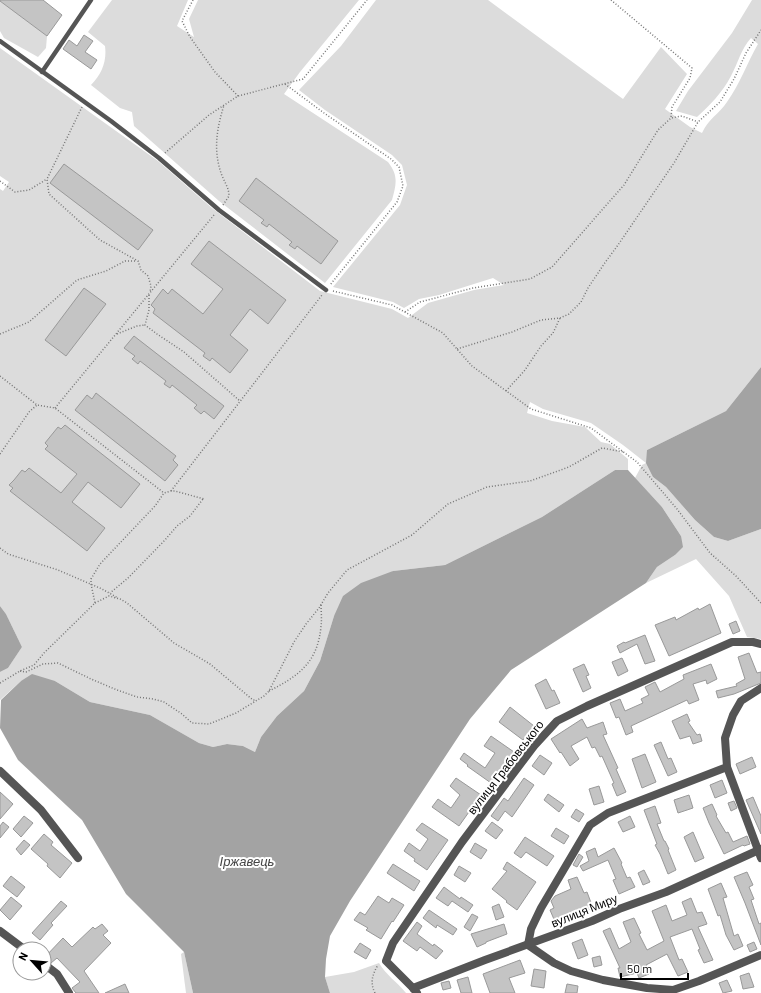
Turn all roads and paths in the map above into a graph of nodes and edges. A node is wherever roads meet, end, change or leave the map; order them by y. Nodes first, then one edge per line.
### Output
1 (91, 0) edge
2 (193, 0) edge
3 (367, 0) edge
4 (611, 0) edge
5 (761, 30) edge
6 (0, 41) edge
7 (42, 72) junction
8 (286, 84) junction
9 (238, 96) junction
10 (84, 102) junction
11 (224, 105) junction
12 (671, 118) junction
13 (698, 122) junction
14 (159, 158) junction
15 (47, 180) junction
16 (0, 181) edge
17 (219, 210) junction
18 (138, 261) junction
19 (326, 290) junction
20 (150, 294) junction
21 (405, 312) junction
22 (560, 318) junction
23 (145, 325) junction
24 (0, 334) edge
25 (115, 336) junction
26 (457, 349) junction
27 (0, 376) edge
28 (506, 391) junction
29 (240, 401) junction
30 (37, 405) junction
31 (55, 408) junction
32 (624, 452) junction
33 (0, 454) edge
34 (171, 491) junction
35 (164, 494) junction
36 (0, 548) edge
37 (91, 584) junction
38 (110, 592) junction
39 (120, 599) junction
40 (761, 602) edge
41 (95, 603) junction
42 (321, 604) junction
43 (761, 644) edge
44 (20, 671) junction
45 (0, 683) edge
46 (761, 688) edge
47 (269, 691) junction
48 (256, 700) junction
49 (727, 767) junction
50 (0, 771) edge
51 (760, 852) edge
52 (78, 858) dead end
53 (0, 931) edge
54 (13, 941) edge
55 (528, 945) junction
56 (761, 955) edge
57 (386, 960) junction
58 (52, 970) edge
59 (415, 990) edge
60 (69, 993) edge
61 (375, 993) edge

1 - 7 lane
2 - 9 path
3 - 8 path
4 - 12 path
5 - 13 path
6 - 7 lane
7 - 10 lane
8 - 9 path
8 - 19 path
9 - 11 path
10 - 14 lane
10 - 15 path
11 - 14 path
11 - 17 path
12 - 13 path
12 - 21 path
13 - 22 path
14 - 17 lane
15 - 16 path
15 - 18 path
17 - 19 lane
17 - 20 path
18 - 20 path
18 - 24 path
19 - 21 path
19 - 29 path
20 - 23 path
20 - 25 path
21 - 26 path
22 - 26 path
22 - 28 path
23 - 25 path
23 - 29 path
25 - 31 path
26 - 28 path
27 - 30 path
28 - 32 path
29 - 34 path
30 - 31 path
30 - 33 path
31 - 35 path
32 - 40 path
32 - 42 path
34 - 35 path
34 - 38 path
35 - 37 path
36 - 37 path
37 - 38 path
37 - 41 path
38 - 39 path
39 - 41 path
39 - 48 path
41 - 44 path
42 - 47 path
42 - 47 path
43 - 57 street, вулиця Грабовського
44 - 45 path
44 - 48 path
46 - 49 street
47 - 48 path
49 - 51 street
49 - 55 street
50 - 52 street
51 - 55 street, вулиця Миру
53 - 54 street
55 - 56 street
55 - 59 street, вулиця Миру
57 - 59 street
57 - 61 path
58 - 60 street

